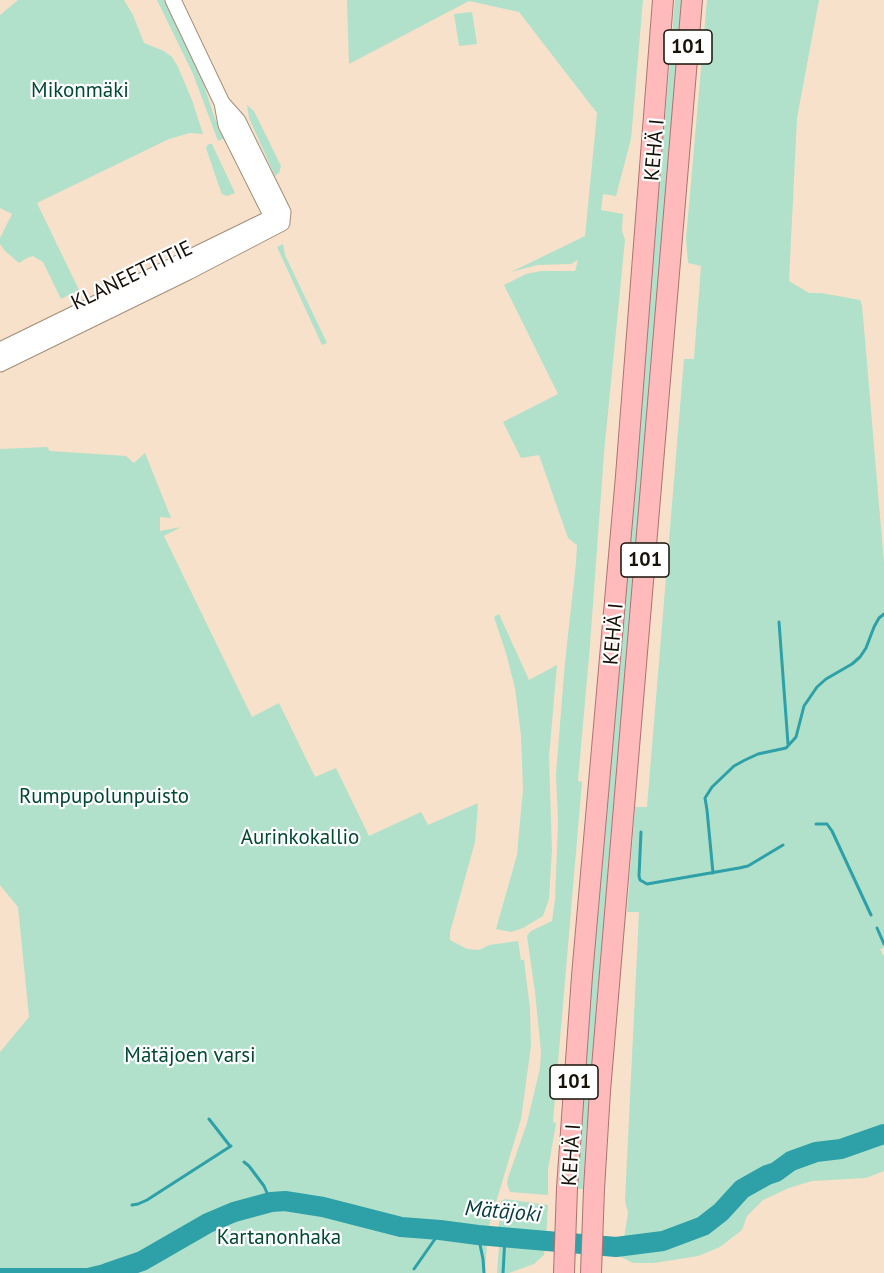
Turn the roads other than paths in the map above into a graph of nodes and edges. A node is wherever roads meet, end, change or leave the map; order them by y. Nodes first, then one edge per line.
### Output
1 (173, 0) edge
2 (663, 0) edge
3 (692, 0) edge
4 (279, 217) junction
5 (0, 350) edge
6 (0, 364) edge
7 (564, 1273) edge
8 (591, 1273) edge

1 - 4 street
2 - 7 highway, KEHÄ I / 101
3 - 8 highway, KEHÄ I / 101
4 - 5 street, KLANEETTITIE
4 - 6 street, KLANEETTITIE

